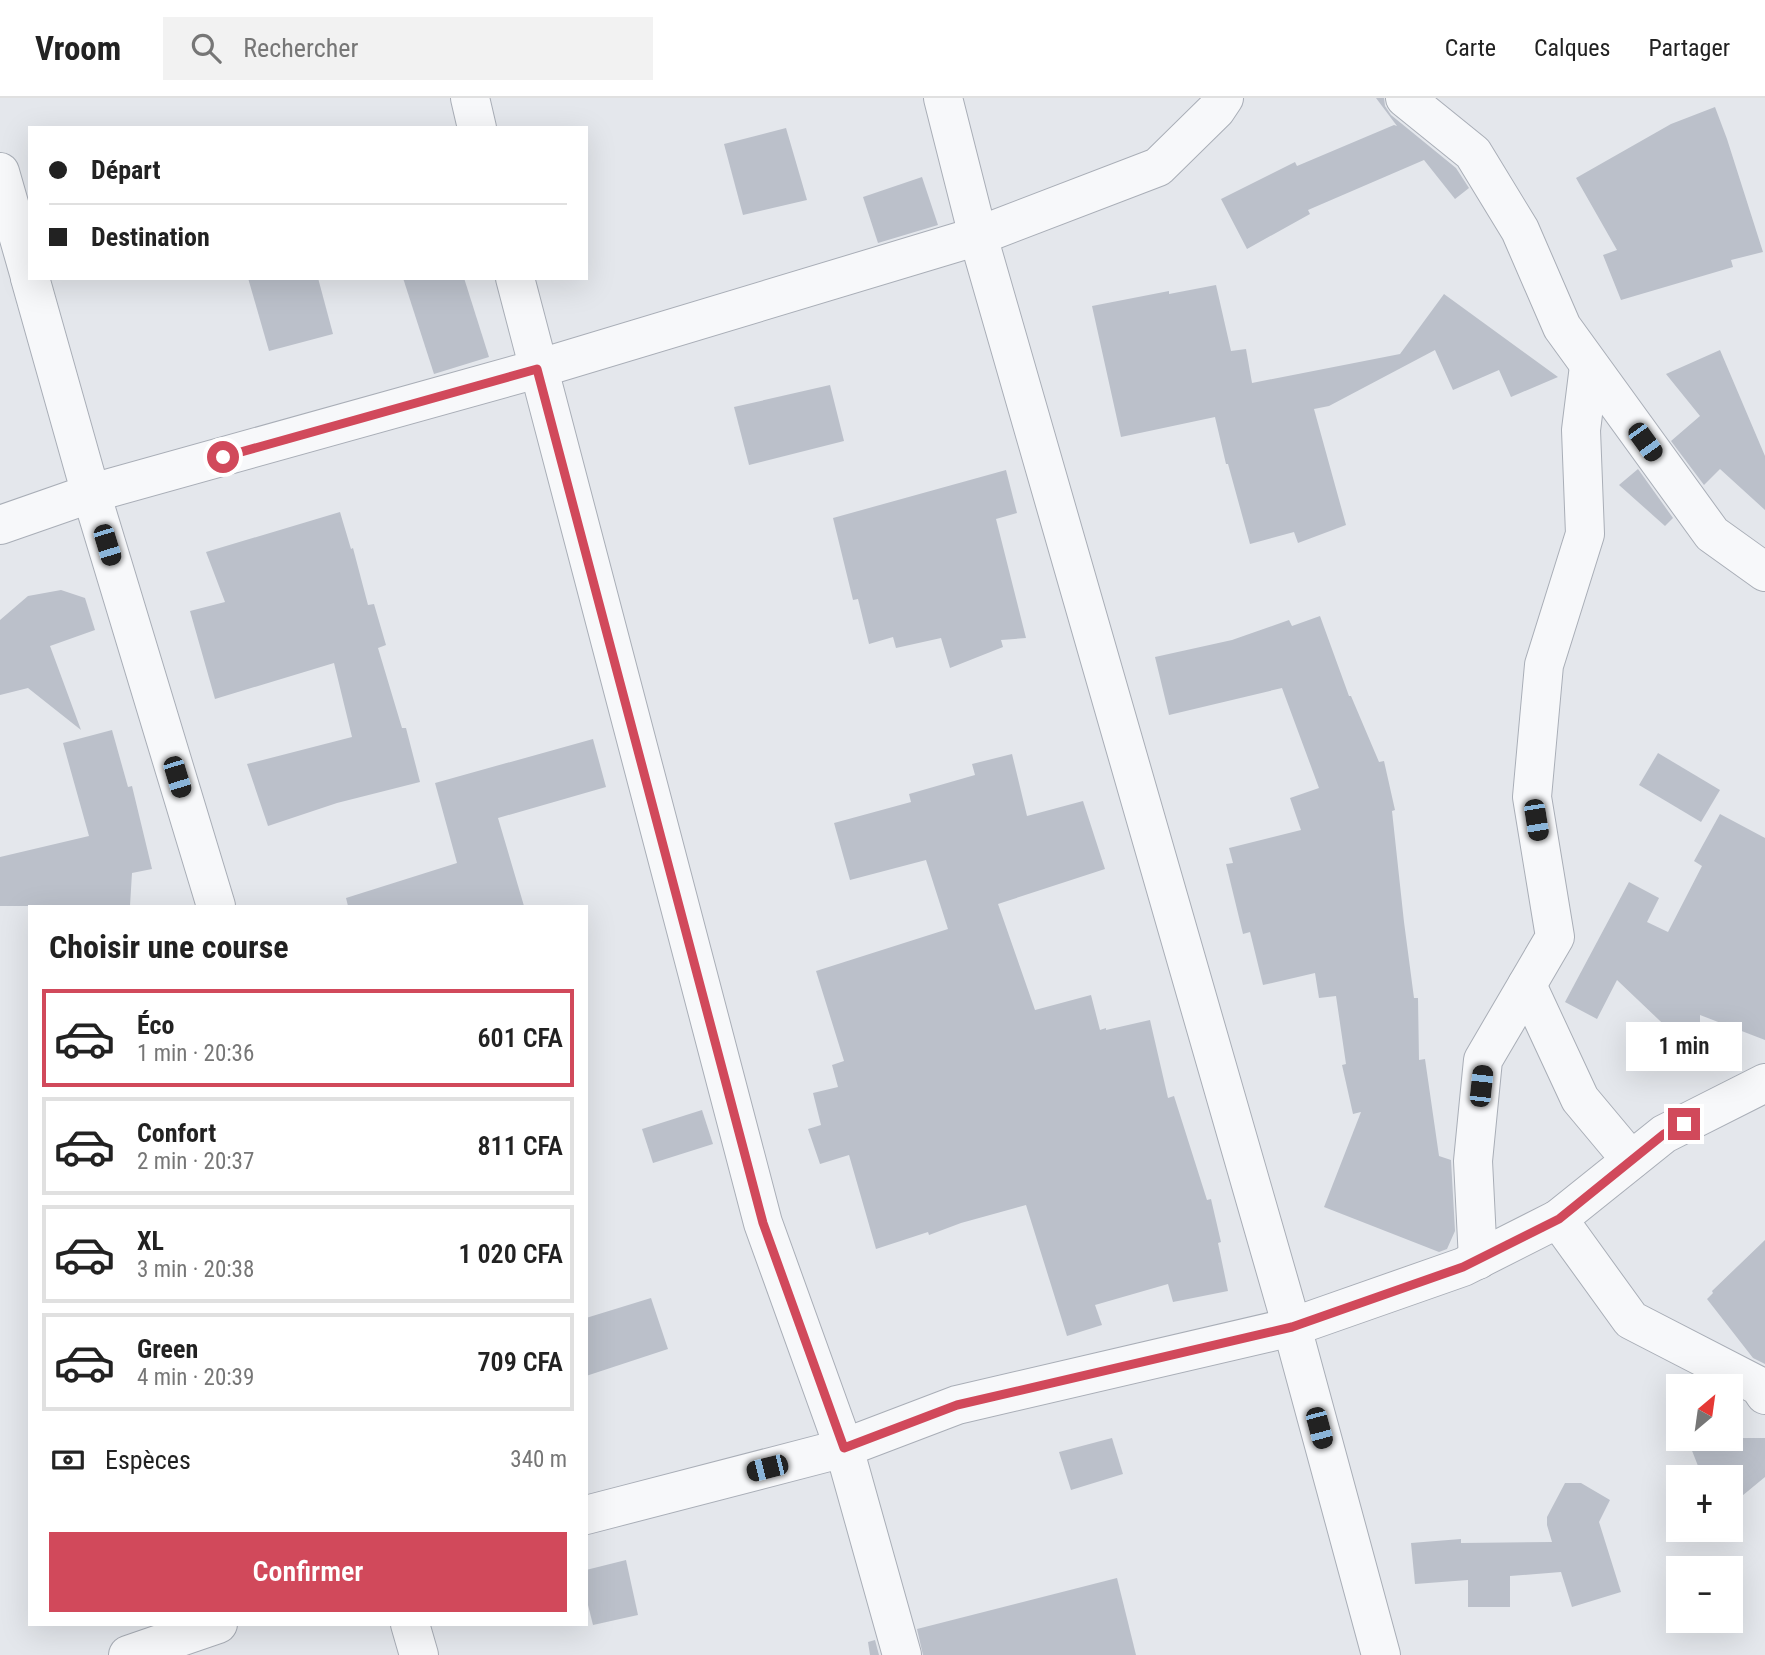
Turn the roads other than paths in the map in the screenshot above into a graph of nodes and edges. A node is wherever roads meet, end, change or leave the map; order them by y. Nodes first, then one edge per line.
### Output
1 (470, 98) edge
2 (943, 98) edge
3 (1224, 98) edge
4 (1424, 101) edge
5 (477, 126) edge
6 (0, 172) edge
7 (978, 236) junction
8 (28, 271) edge
9 (31, 280) edge
10 (515, 280) edge
11 (1589, 366) junction
12 (537, 369) junction
13 (92, 493) junction
14 (0, 525) edge
15 (1765, 572) edge
16 (216, 905) edge
17 (1527, 985) junction
18 (1765, 1083) edge
19 (1631, 1160) junction
20 (1559, 1219) junction
21 (1478, 1260) junction
22 (1292, 1327) junction
23 (1765, 1395) edge
24 (844, 1448) junction
25 (588, 1514) edge
26 (212, 1626) edge
27 (411, 1626) edge
28 (128, 1655) edge
29 (419, 1655) edge
30 (902, 1655) edge
31 (1381, 1655) edge

1 - 5 street
2 - 7 street
3 - 7 street
4 - 11 street
6 - 8 street
7 - 12 street
7 - 22 street
9 - 13 street
10 - 12 street
11 - 15 street
11 - 17 street
12 - 13 street
12 - 24 street
13 - 14 street
13 - 16 street
17 - 19 street
17 - 21 street
18 - 19 street
19 - 20 street
20 - 21 street
20 - 23 street
21 - 22 street
22 - 24 street
22 - 31 street
24 - 25 street
24 - 30 street
26 - 28 street
27 - 29 street

